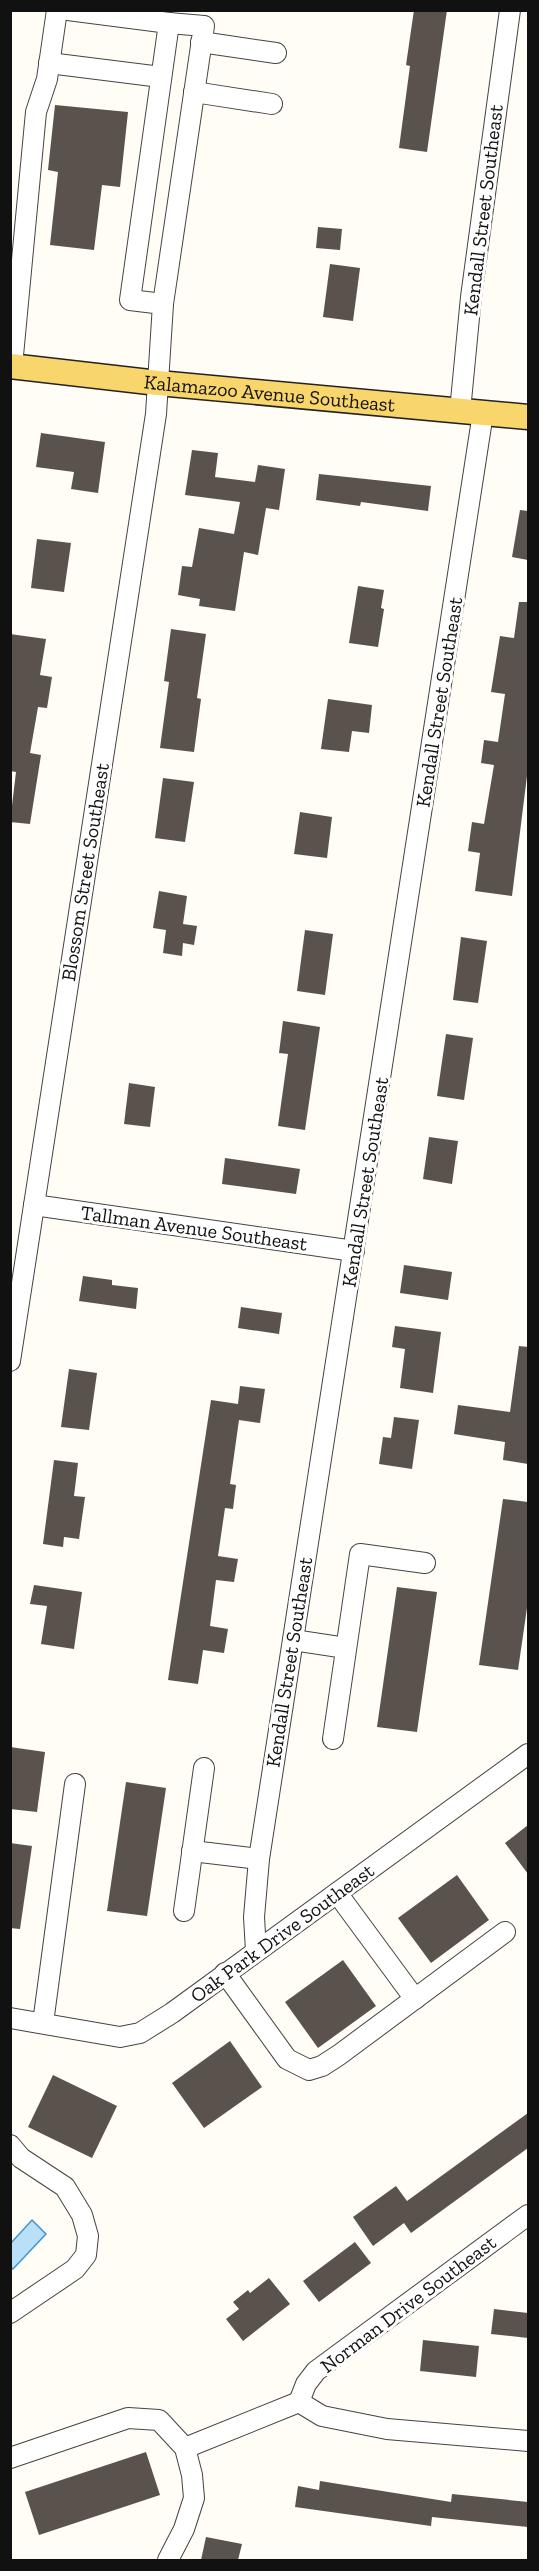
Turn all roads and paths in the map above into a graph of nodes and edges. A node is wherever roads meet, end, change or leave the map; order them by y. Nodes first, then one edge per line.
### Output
1 (57, 10) edge
2 (68, 10) edge
3 (510, 10) edge
4 (169, 23) junction
5 (204, 26) edge
6 (276, 53) dead end
7 (50, 63) junction
8 (161, 77) junction
9 (194, 92) junction
10 (272, 104) dead end
11 (163, 304) junction
12 (11, 366) edge
13 (158, 383) junction
14 (472, 412) junction
15 (528, 417) edge
16 (34, 1205) junction
17 (354, 1251) junction
18 (10, 1361) edge
19 (425, 1563) dead end
20 (293, 1640) junction
21 (346, 1648) junction
22 (333, 1739) dead end
23 (528, 1754) edge
24 (204, 1768) dead end
25 (75, 1784) dead end
26 (192, 1851) junction
27 (258, 1859) junction
28 (337, 1893) junction
29 (184, 1911) dead end
30 (505, 1932) dead end
31 (256, 1951) junction
32 (225, 1973) junction
33 (415, 1999) junction
34 (11, 2021) edge
35 (43, 2023) junction
36 (14, 2154) edge
37 (528, 2215) edge
38 (10, 2313) edge
39 (299, 2402) junction
40 (528, 2441) edge
41 (185, 2448) junction
42 (10, 2458) edge
43 (168, 2560) edge

1 - 7 street
2 - 4 street
3 - 14 street, Kendall Street Southeast
4 - 5 street
4 - 8 street
5 - 6 street
5 - 9 street, Blossom Street Southeast
7 - 8 street
7 - 12 street
8 - 11 street
9 - 10 street
9 - 11 street, Blossom Street Southeast
11 - 13 street, Blossom Street Southeast
12 - 13 main road, Kalamazoo Avenue Southeast
13 - 14 main road, Kalamazoo Avenue Southeast
13 - 16 street, Blossom Street Southeast
14 - 15 main road, Kalamazoo Avenue Southeast
14 - 17 street, Kendall Street Southeast
16 - 17 street, Tallman Avenue Southeast
16 - 18 street, Blossom Street Southeast
17 - 20 street, Kendall Street Southeast
19 - 21 street
20 - 21 street
20 - 27 street, Kendall Street Southeast
21 - 22 street
23 - 28 street, Oak Park Drive Southeast
24 - 26 street
25 - 35 street
26 - 27 street
26 - 29 street
27 - 31 street, Kendall Street Southeast
28 - 31 street, Oak Park Drive Southeast
28 - 33 street
30 - 33 street
31 - 32 street, Oak Park Drive Southeast
32 - 33 street
32 - 35 street, Oak Park Drive Southeast
34 - 35 street, Oak Park Drive Southeast
36 - 38 street
37 - 39 street, Norman Drive Southeast
39 - 40 street
39 - 41 street
41 - 42 street
41 - 43 street

